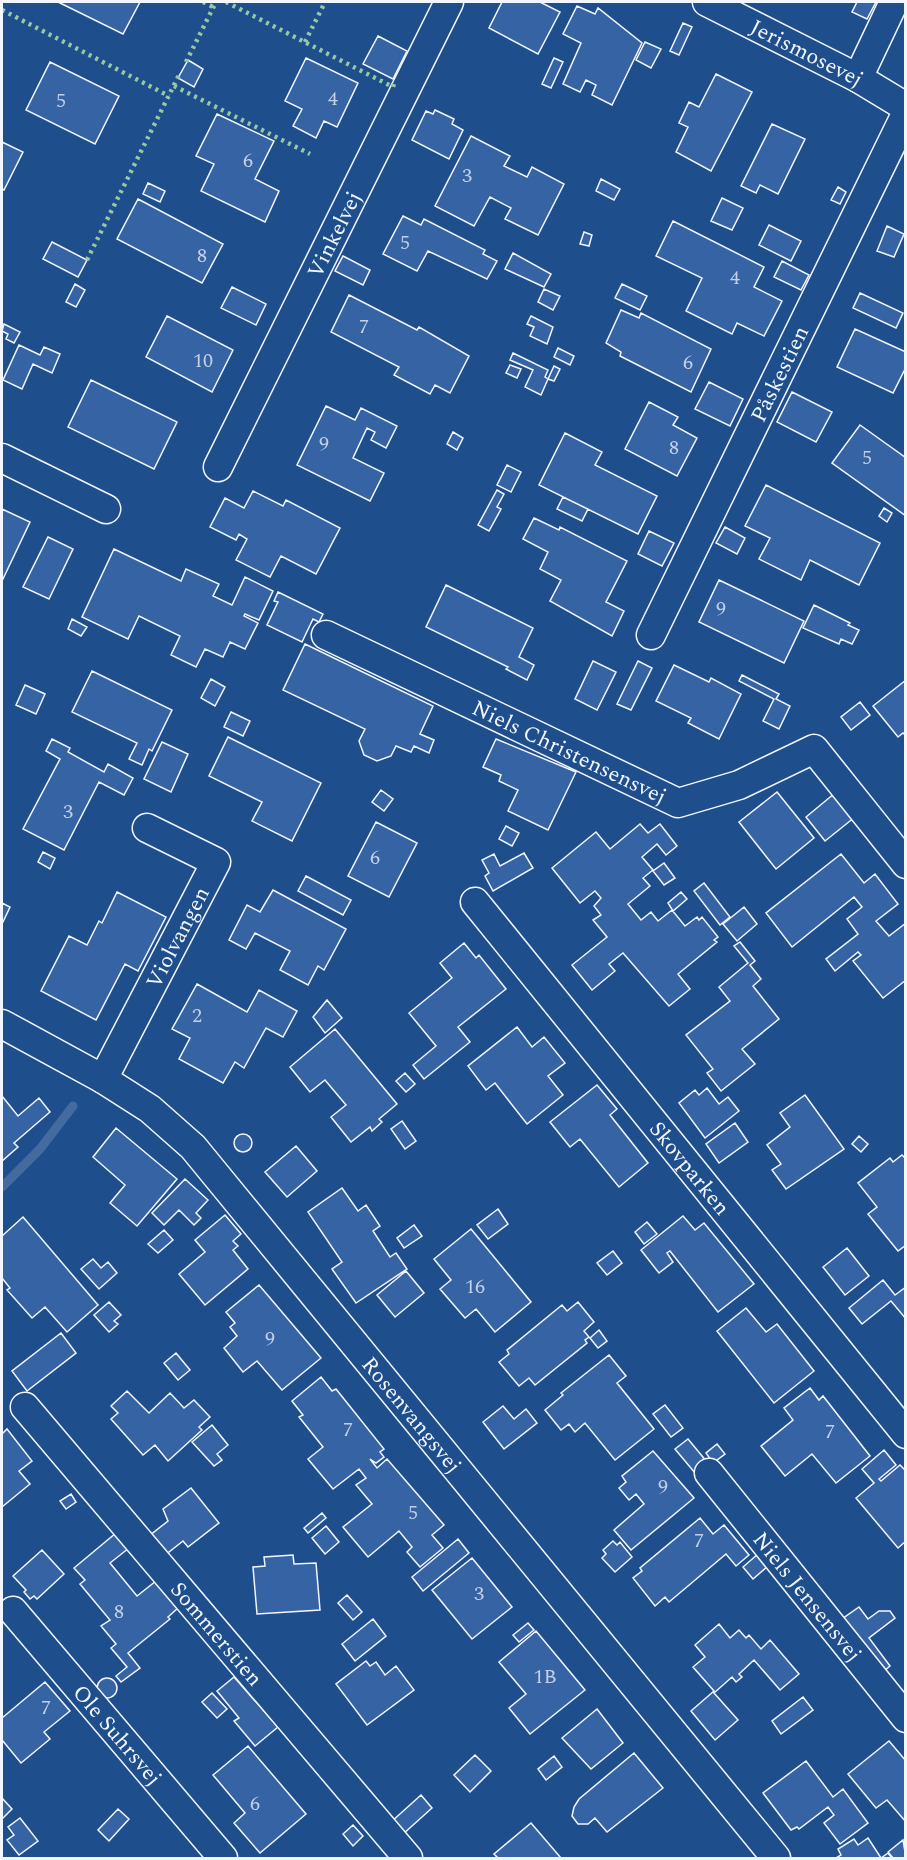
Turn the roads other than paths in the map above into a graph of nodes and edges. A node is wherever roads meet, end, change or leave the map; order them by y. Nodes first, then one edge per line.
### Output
1 (449, 2) edge
2 (707, 2) edge
3 (894, 2) edge
4 (858, 78) junction
5 (906, 107) edge
6 (906, 114) edge
7 (2, 458) edge
8 (218, 467) dead end
9 (106, 508) dead end
10 (326, 635) dead end
11 (651, 635) dead end
12 (147, 828) dead end
13 (906, 864) edge
14 (475, 902) dead end
15 (2, 1024) edge
16 (103, 1079) junction
17 (25, 1407) dead end
18 (906, 1434) edge
19 (709, 1473) dead end
20 (13, 1611) dead end
21 (906, 1718) edge
22 (223, 1858) edge
23 (408, 1858) edge
24 (776, 1858) edge

1 - 8 street, Vinkelvej
2 - 4 street, Jerismosevej
3 - 4 street
4 - 5 street, Jerismosevej
6 - 11 street, Påskestien
7 - 9 street
10 - 13 street, Niels Christensensvej
12 - 16 street, Violvangen
14 - 18 street, Skovparken
15 - 16 street, Rosenvangsvej
16 - 24 street, Rosenvangsvej
17 - 23 street, Sommerstien
19 - 21 street, Niels Jensensvej
20 - 22 street, Ole Suhrsvej

